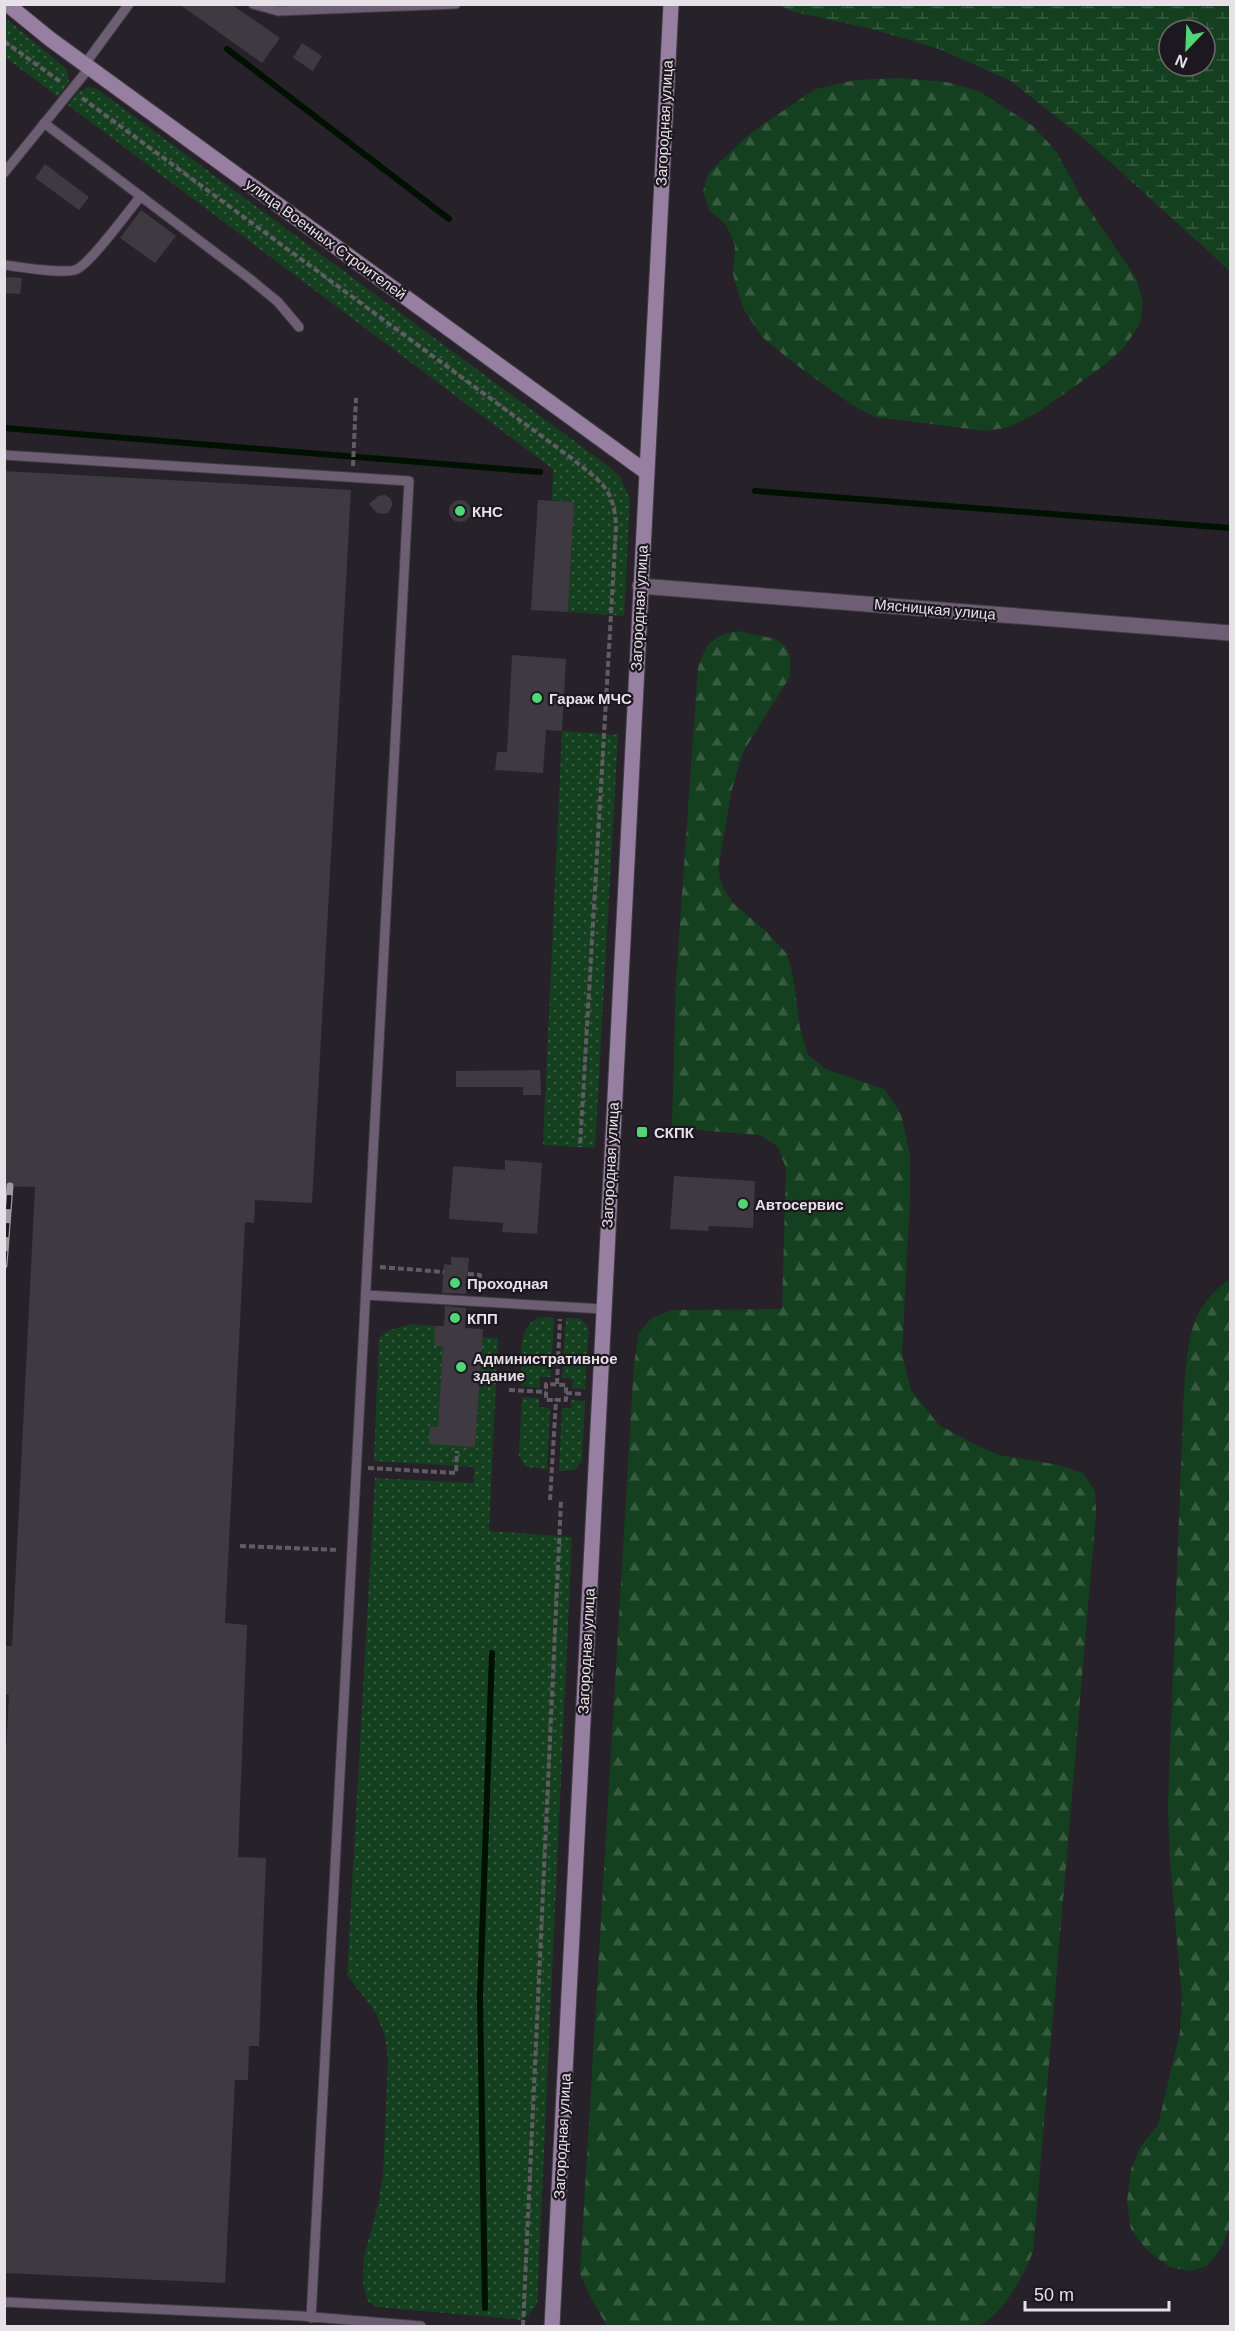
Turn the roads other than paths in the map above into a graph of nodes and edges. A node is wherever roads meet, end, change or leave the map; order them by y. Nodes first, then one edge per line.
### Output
1 (7, 4) edge
2 (129, 4) edge
3 (253, 4) edge
4 (456, 4) edge
5 (671, 4) edge
6 (87, 65) junction
7 (44, 123) junction
8 (4, 173) edge
9 (141, 196) junction
10 (4, 265) edge
11 (299, 327) dead end
12 (4, 455) edge
13 (646, 472) junction
14 (640, 586) junction
15 (1230, 633) edge
16 (366, 1295) junction
17 (603, 1309) junction
18 (4, 2302) edge
19 (311, 2318) junction
20 (421, 2326) edge
21 (552, 2326) edge

1 - 6 street, улица Военных Строителей
2 - 6 lane
3 - 4 lane
5 - 13 street, Загородная улица
6 - 7 lane
6 - 13 street, улица Военных Строителей
7 - 8 lane
7 - 9 lane
9 - 10 lane
9 - 11 lane
12 - 16 lane
13 - 14 street, Загородная улица
14 - 15 street, Мясницкая улица
14 - 17 street, Загородная улица
16 - 17 lane
16 - 19 lane
17 - 21 street, Загородная улица
18 - 19 lane
19 - 20 lane

